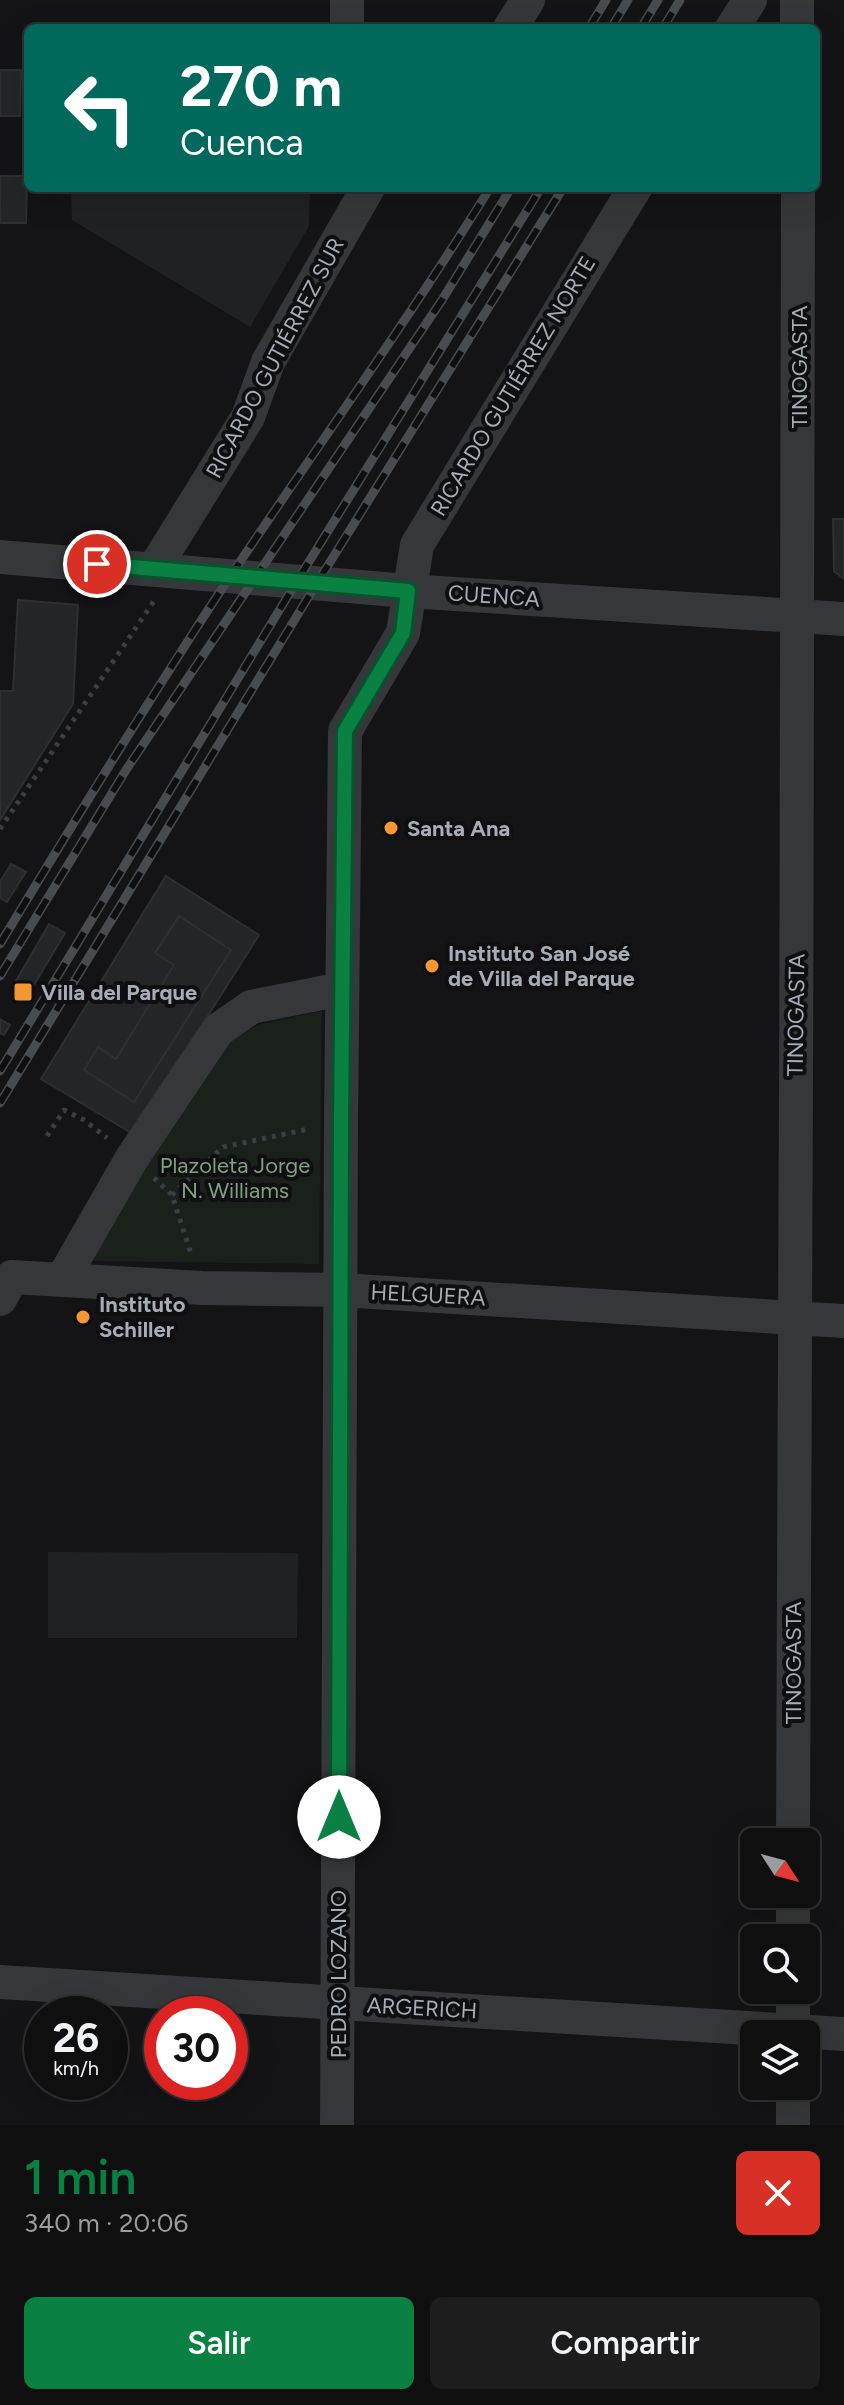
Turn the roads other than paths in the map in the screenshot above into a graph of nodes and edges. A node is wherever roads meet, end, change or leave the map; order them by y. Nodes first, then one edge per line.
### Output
1 (347, 0) edge
2 (528, 0) edge
3 (750, 0) edge
4 (797, 0) edge
5 (347, 24) edge
6 (513, 24) edge
7 (735, 24) edge
8 (797, 24) edge
9 (365, 192) edge
10 (633, 192) edge
11 (798, 192) edge
12 (0, 557) edge
13 (165, 569) junction
14 (408, 591) junction
15 (800, 615) junction
16 (844, 619) edge
17 (342, 989) junction
18 (62, 1280) junction
19 (6, 1288) edge
20 (341, 1290) junction
21 (793, 1317) junction
22 (844, 1321) edge
23 (793, 1828) edge
24 (0, 1982) edge
25 (338, 2003) junction
26 (740, 2029) edge
27 (820, 2033) edge
28 (844, 2034) edge
29 (793, 2100) edge
30 (337, 2125) edge
31 (793, 2125) edge

1 - 5 street
2 - 6 street
3 - 7 street
4 - 8 street
9 - 13 street, RICARDO GUTIÉRREZ SUR
10 - 14 street, RICARDO GUTIÉRREZ NORTE
11 - 15 street, TINOGASTA
12 - 13 street, CUENCA
13 - 14 street, CUENCA
14 - 15 street, CUENCA
14 - 17 street, PEDRO LOZANO
15 - 16 street, CUENCA
15 - 21 street, TINOGASTA
17 - 18 street
17 - 20 street, PEDRO LOZANO
18 - 19 street, HELGUERA
18 - 20 street, HELGUERA
20 - 21 street, HELGUERA
20 - 25 street, PEDRO LOZANO
21 - 22 street, HELGUERA
21 - 23 street, TINOGASTA
24 - 25 street, ARGERICH
25 - 26 street, ARGERICH
25 - 30 street, PEDRO LOZANO
27 - 28 street, ARGERICH
29 - 31 street

